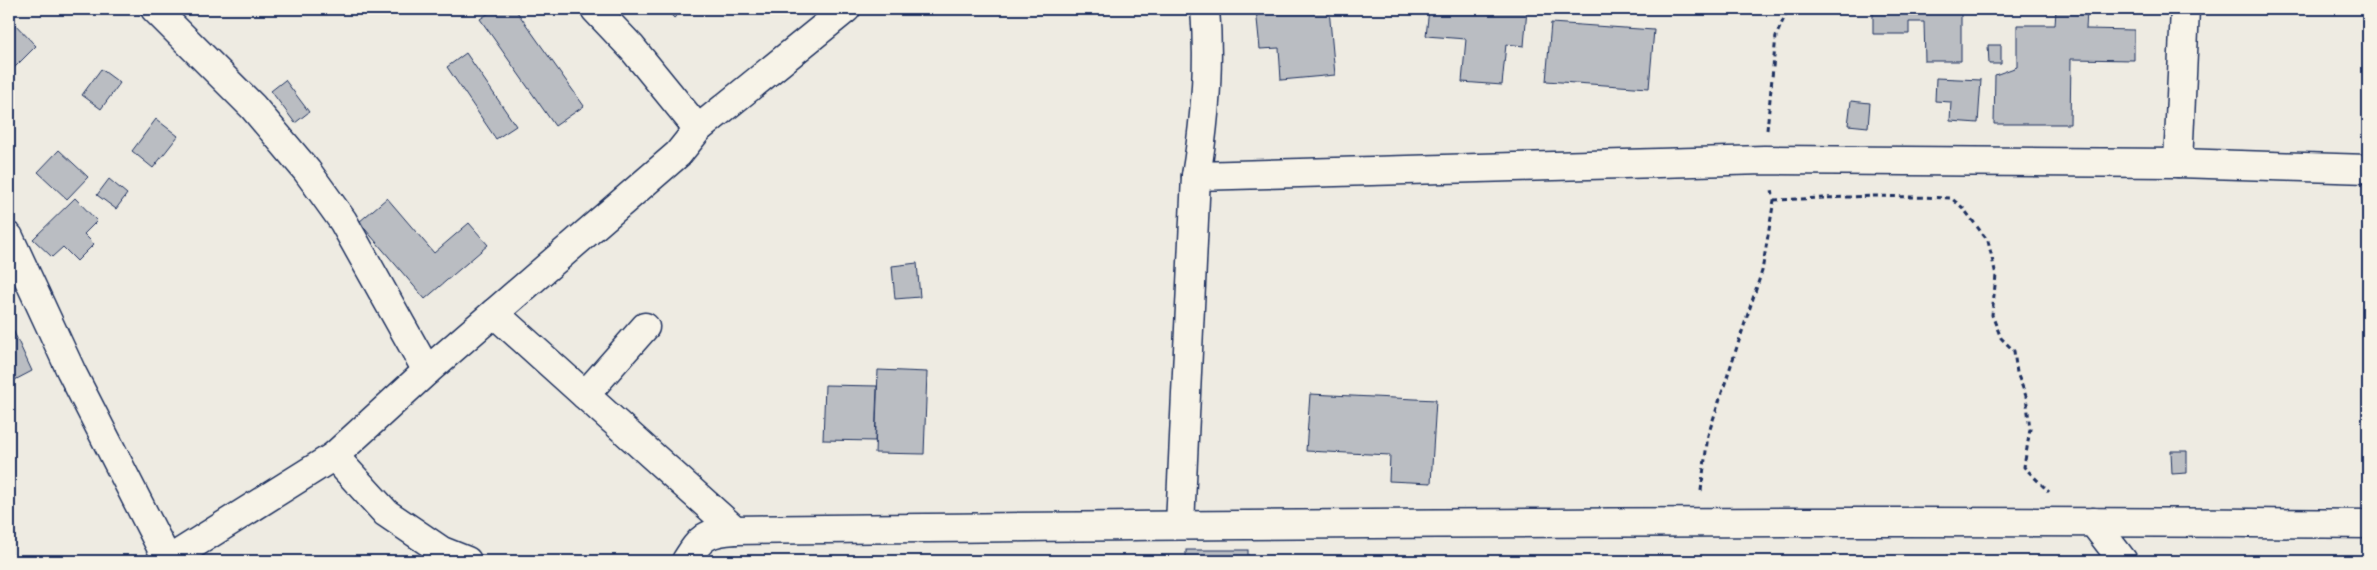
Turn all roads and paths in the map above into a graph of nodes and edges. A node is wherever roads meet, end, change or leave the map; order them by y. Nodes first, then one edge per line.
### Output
1 (155, 9) edge
2 (595, 9) edge
3 (846, 9) edge
4 (1205, 9) edge
5 (1788, 9) edge
6 (2185, 9) edge
7 (698, 128) junction
8 (1764, 160) junction
9 (2178, 163) junction
10 (2368, 169) edge
11 (1196, 176) junction
12 (1774, 200) junction
13 (9, 237) edge
14 (494, 313) junction
15 (645, 327) dead end
16 (427, 371) junction
17 (585, 395) junction
18 (334, 456) junction
19 (2083, 522) junction
20 (1697, 523) junction
21 (2368, 524) edge
22 (1180, 525) junction
23 (735, 530) junction
24 (167, 561) edge
25 (467, 561) edge
26 (686, 561) edge
27 (2123, 561) edge

1 - 16 street
2 - 7 street
3 - 7 street
4 - 11 street
5 - 8 path
6 - 9 street
7 - 14 street
8 - 9 street
8 - 11 street
8 - 12 path
9 - 10 street
11 - 22 street
12 - 19 path
12 - 20 path
13 - 24 street
14 - 16 street
14 - 17 street
15 - 17 street
16 - 18 street
17 - 23 street
18 - 24 street
18 - 25 street
19 - 20 street
19 - 21 street
19 - 27 street
20 - 22 street
22 - 23 street
23 - 26 street

